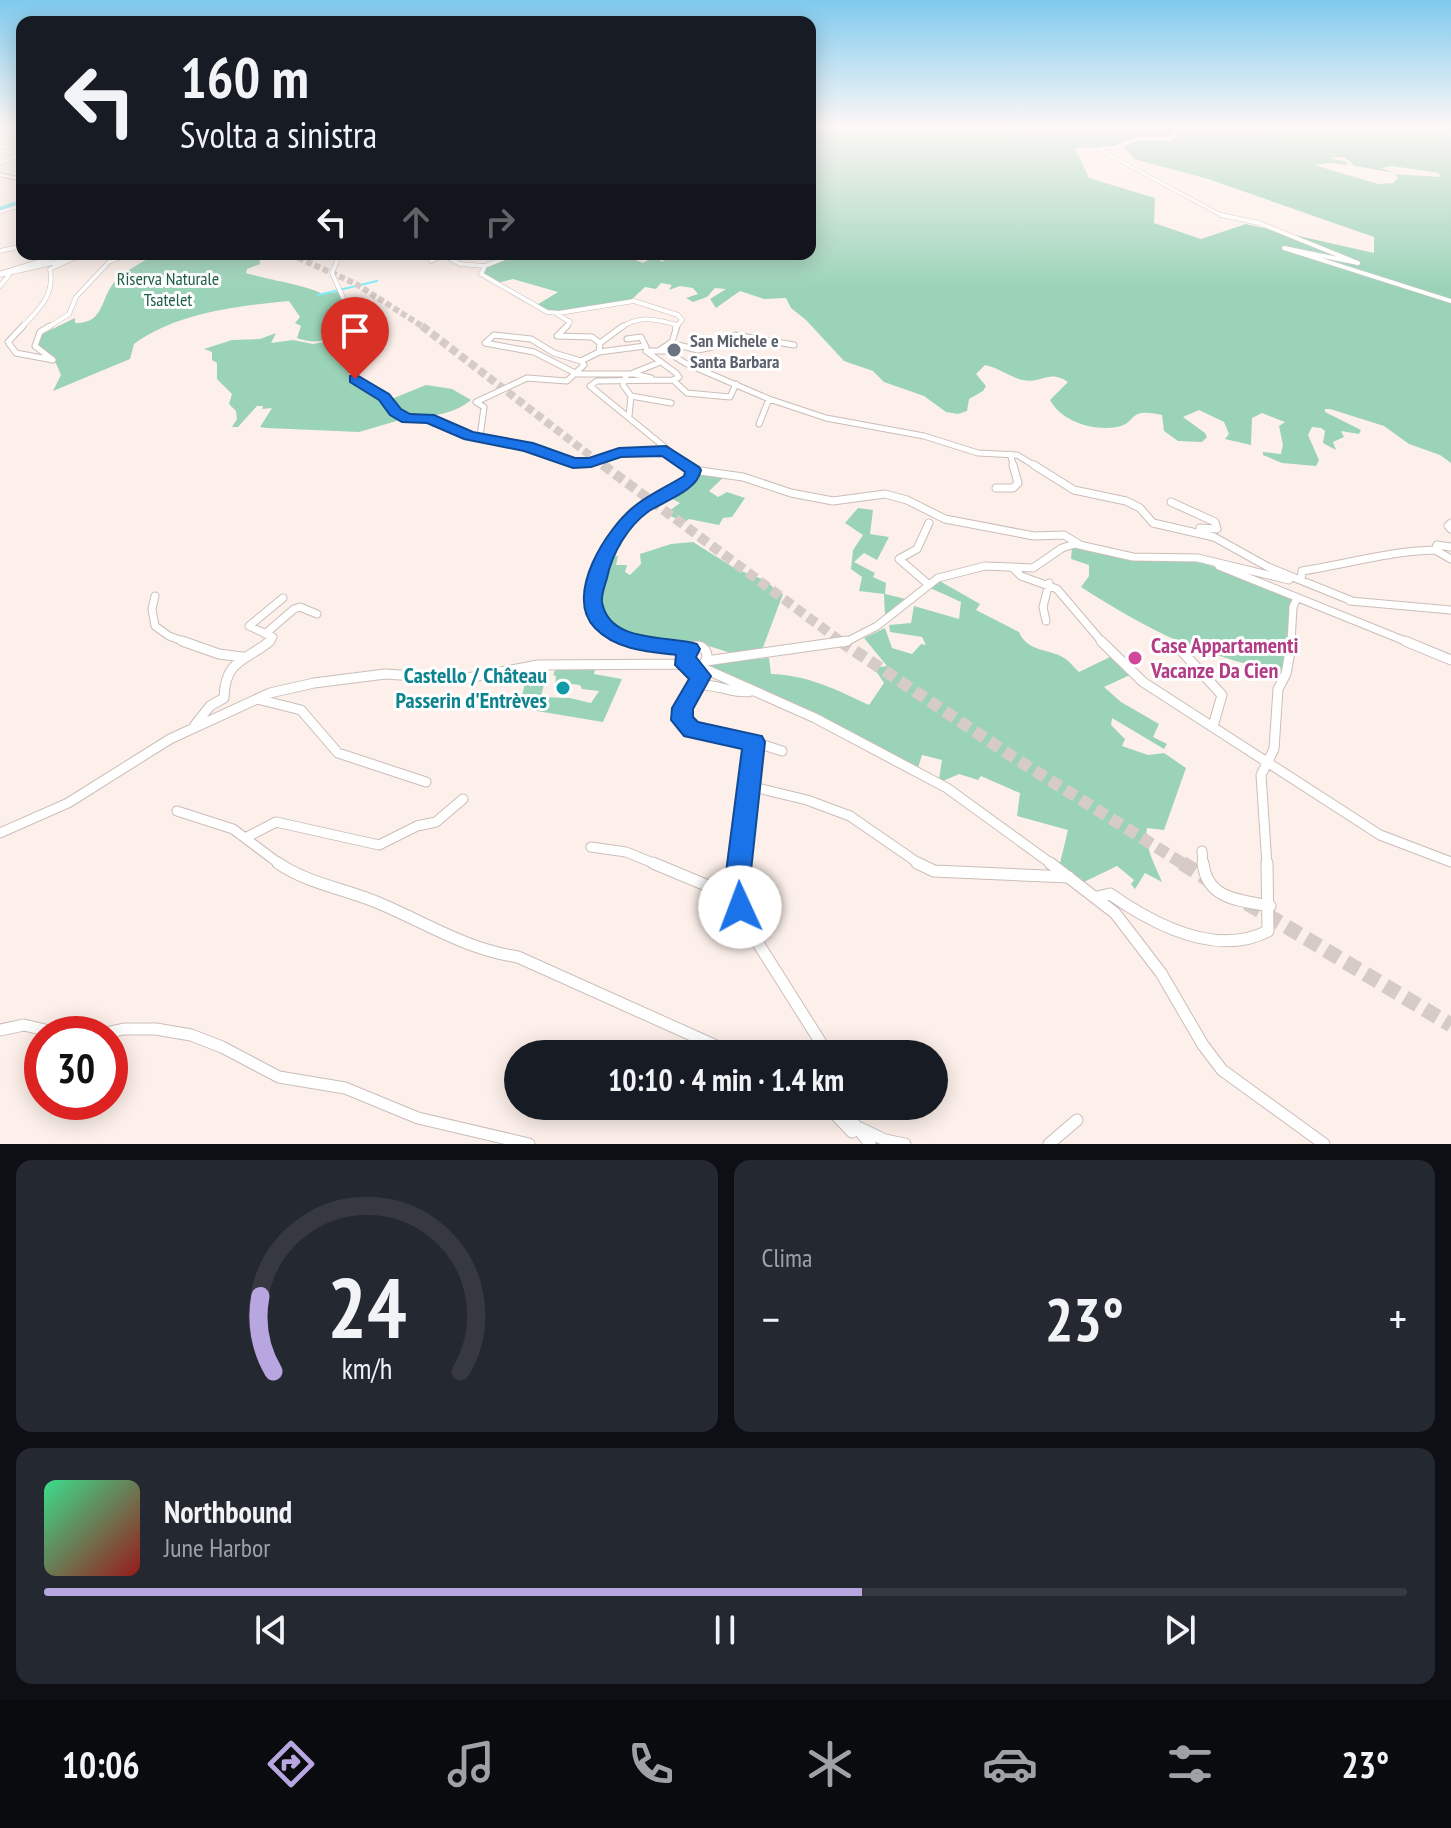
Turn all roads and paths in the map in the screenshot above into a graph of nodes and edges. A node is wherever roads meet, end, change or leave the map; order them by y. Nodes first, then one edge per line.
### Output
1 (1162, 181) edge
2 (46, 260) edge
3 (64, 260) edge
4 (70, 260) edge
5 (114, 260) edge
6 (337, 260) edge
7 (452, 260) edge
8 (497, 260) edge
9 (485, 266) junction
10 (0, 274) edge
11 (9, 275) junction
12 (0, 286) edge
13 (634, 301) junction
14 (1451, 301) edge
15 (557, 314) junction
16 (636, 319) junction
17 (677, 325) junction
18 (627, 339) dead end
19 (600, 343) junction
20 (670, 343) junction
21 (794, 345) dead end
22 (647, 347) junction
23 (661, 349) junction
24 (599, 352) junction
25 (581, 361) junction
26 (658, 363) junction
27 (577, 374) junction
28 (625, 377) junction
29 (673, 380) junction
30 (736, 384) junction
31 (631, 396) junction
32 (769, 399) junction
33 (671, 403) dead end
34 (628, 416) junction
35 (759, 424) dead end
36 (480, 437) junction
37 (670, 452) junction
38 (1010, 454) junction
39 (693, 470) junction
40 (996, 488) dead end
41 (1171, 502) dead end
42 (929, 523) dead end
43 (1451, 523) edge
44 (1451, 529) edge
45 (1205, 534) junction
46 (1079, 544) junction
47 (1451, 547) edge
48 (1435, 550) junction
49 (1198, 558) junction
50 (1451, 559) edge
51 (1013, 568) junction
52 (1301, 580) junction
53 (1049, 583) junction
54 (928, 584) junction
55 (155, 596) dead end
56 (283, 598) dead end
57 (1297, 598) junction
58 (1352, 601) junction
59 (1451, 610) edge
60 (317, 614) dead end
61 (1046, 621) dead end
62 (265, 634) junction
63 (1177, 646) dead end
64 (242, 657) junction
65 (694, 659) junction
66 (1451, 660) edge
67 (697, 686) junction
68 (752, 690) junction
69 (224, 698) junction
70 (255, 699) junction
71 (228, 711) junction
72 (1213, 726) junction
73 (193, 727) junction
74 (754, 742) junction
75 (782, 751) dead end
76 (1268, 765) junction
77 (426, 782) dead end
78 (749, 786) junction
79 (463, 799) dead end
80 (177, 811) dead end
81 (0, 833) edge
82 (245, 838) junction
83 (591, 847) dead end
84 (1202, 851) dead end
85 (1451, 862) edge
86 (1069, 877) junction
87 (1097, 897) junction
88 (737, 898) junction
89 (1270, 906) junction
90 (24, 1025) edge
91 (128, 1029) edge
92 (0, 1030) edge
93 (703, 1040) edge
94 (819, 1040) edge
95 (840, 1120) edge
96 (853, 1120) edge
97 (1077, 1120) dead end
98 (860, 1128) junction
99 (529, 1144) edge
100 (870, 1144) edge
101 (905, 1144) edge
102 (1049, 1144) edge
103 (1324, 1144) edge

1 - 14 street
2 - 10 main road
3 - 11 street
4 - 5 street
6 - 36 street
7 - 9 street
8 - 9 street
9 - 15 street
10 - 11 street
11 - 12 street
13 - 15 street
13 - 16 street
13 - 17 street
15 - 19 street
16 - 17 street
16 - 19 street
17 - 20 street
18 - 22 street
19 - 24 street
20 - 21 street
20 - 23 street
22 - 23 street
22 - 24 street
22 - 26 street
23 - 30 street
24 - 25 street
25 - 27 street
25 - 27 street
26 - 28 street
26 - 29 street
27 - 28 street
27 - 36 street
28 - 29 street
28 - 31 street
28 - 34 street
29 - 30 street
30 - 32 street
31 - 33 street
31 - 34 street
32 - 35 street
32 - 38 street
34 - 37 street
36 - 37 street
37 - 39 street
38 - 40 street
38 - 45 street
39 - 46 street
39 - 65 street
41 - 45 street
42 - 54 street
43 - 44 street
45 - 52 street
46 - 49 street
46 - 51 street
47 - 48 street
48 - 50 street
48 - 52 street
49 - 57 street
49 - 58 street
51 - 53 street
51 - 54 street
52 - 58 street
53 - 61 street
53 - 72 street
54 - 65 street
55 - 64 street
56 - 62 street
57 - 66 street
57 - 76 street
58 - 59 street
60 - 62 street
62 - 64 street
63 - 72 street
64 - 69 street
65 - 67 street
65 - 68 street
65 - 70 street
67 - 68 street
67 - 74 street
68 - 86 street
69 - 71 street
69 - 73 street
70 - 71 street
70 - 77 street
71 - 73 street
72 - 76 street
73 - 81 street
74 - 75 street
74 - 78 street
76 - 85 street
76 - 89 street
78 - 86 street
78 - 88 street
79 - 82 street
80 - 82 street
82 - 93 street
83 - 88 street
84 - 89 street
86 - 87 street
87 - 89 street
87 - 103 street
88 - 94 street
90 - 92 street
91 - 99 street
95 - 98 street
96 - 98 street
97 - 102 street
98 - 100 street
98 - 101 street

